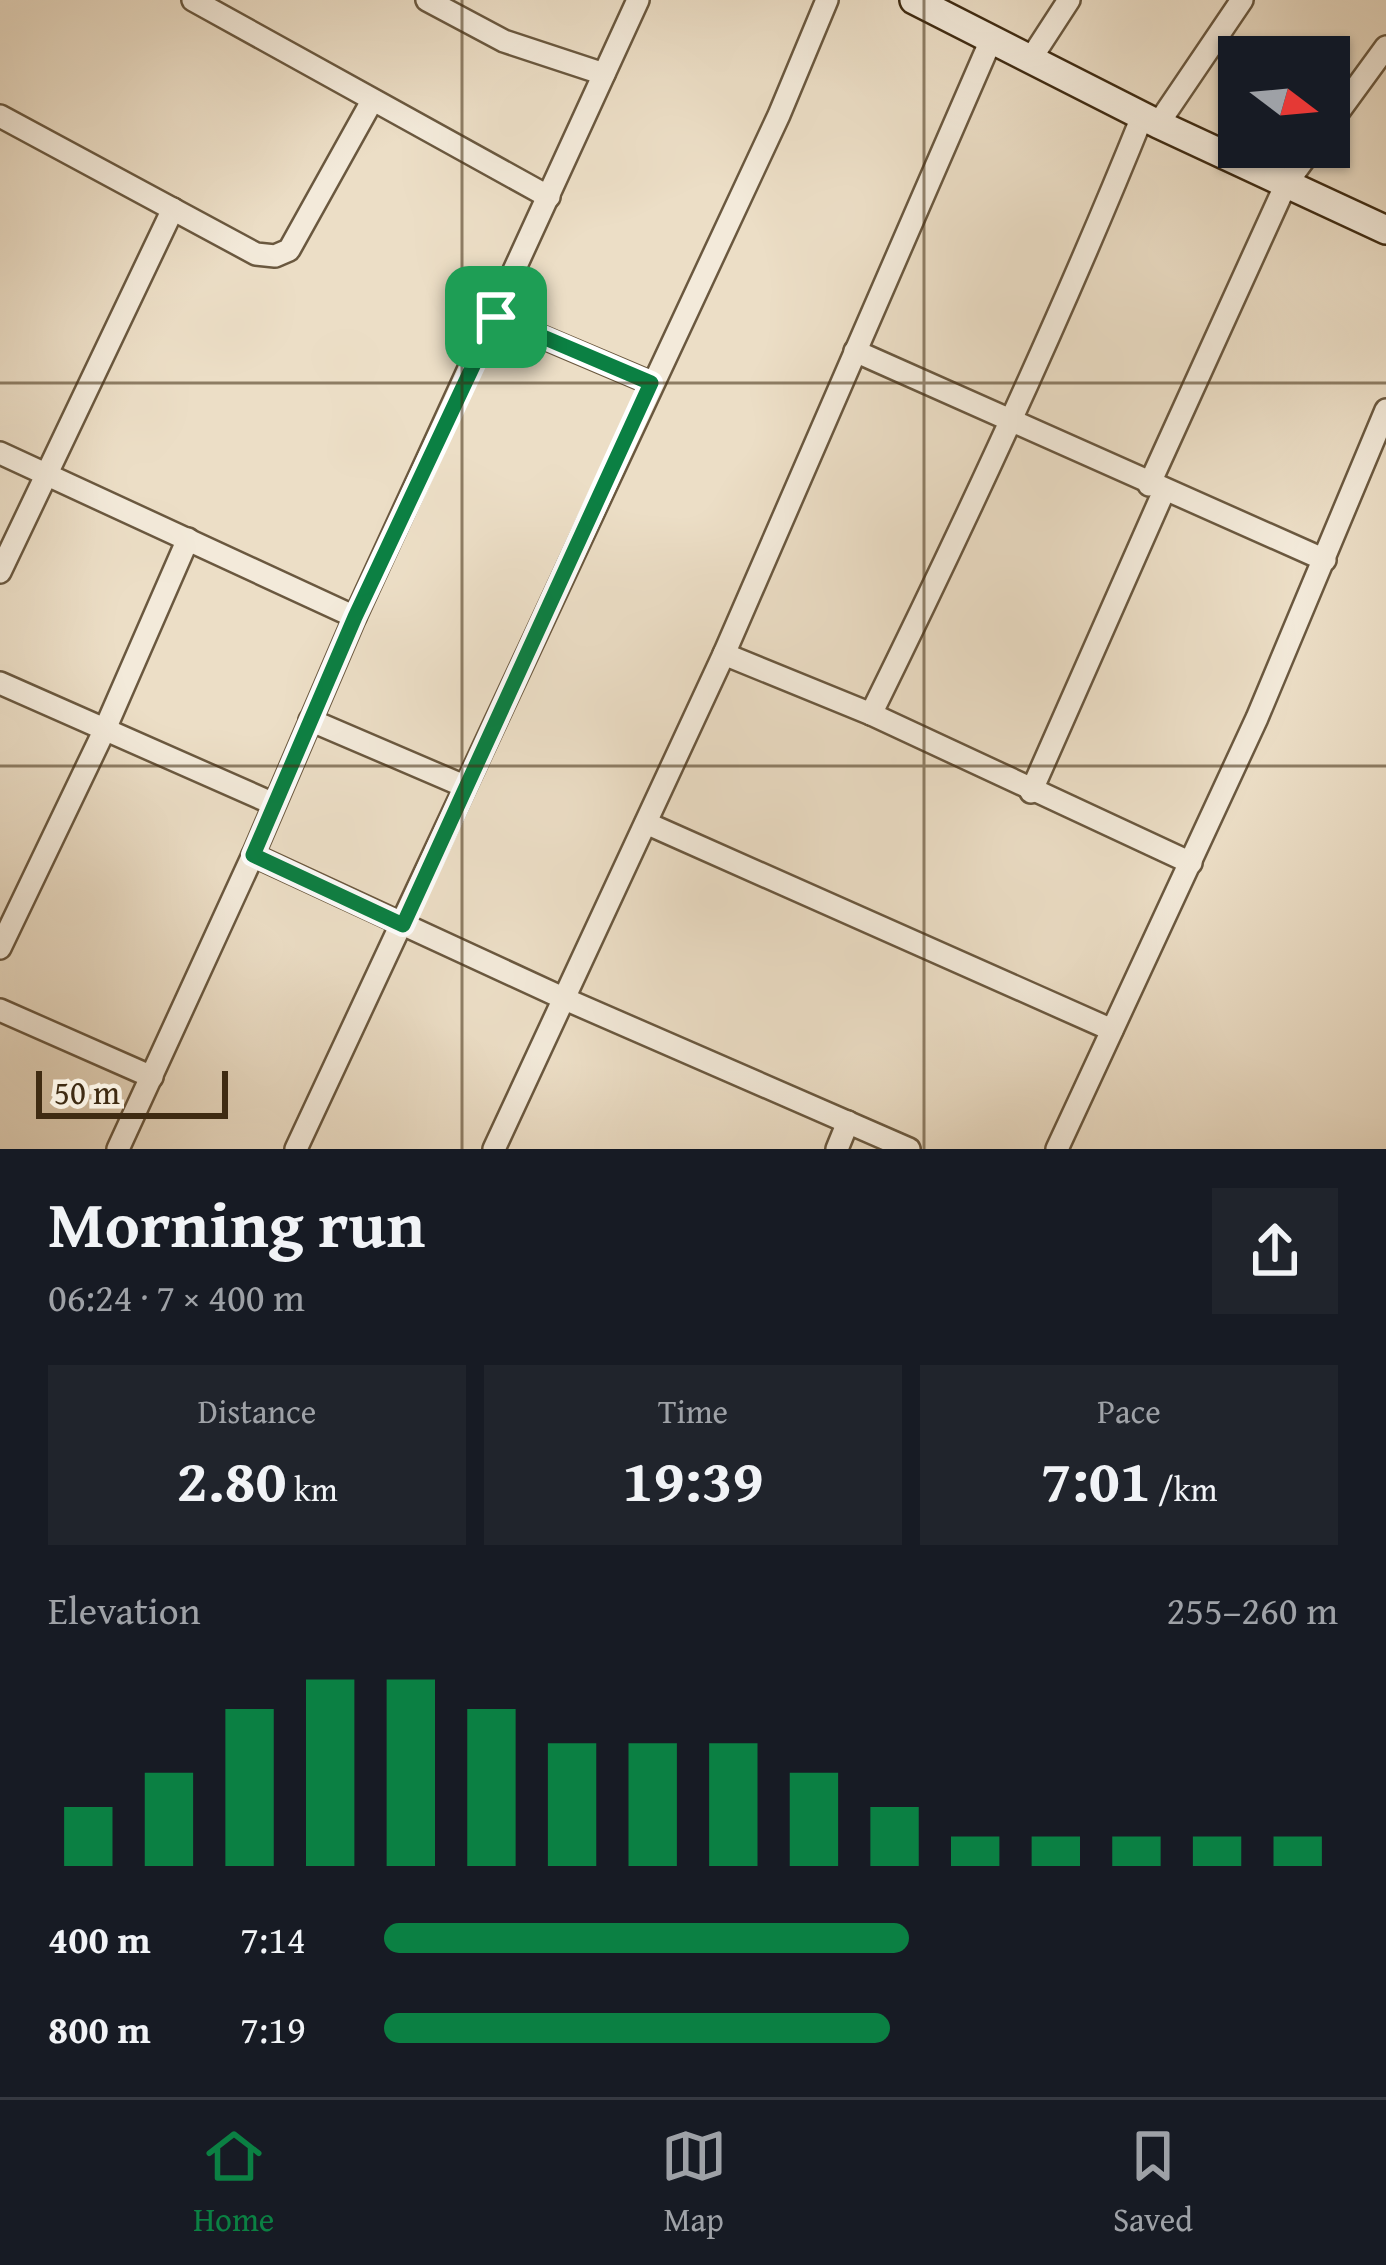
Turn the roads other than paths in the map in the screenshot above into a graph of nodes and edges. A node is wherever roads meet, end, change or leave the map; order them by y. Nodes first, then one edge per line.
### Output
1 (193, 0) edge
2 (427, 0) edge
3 (638, 0) edge
4 (827, 0) edge
5 (914, 0) edge
6 (1069, 0) edge
7 (1242, 0) edge
8 (991, 40) junction
9 (1386, 46) edge
10 (1030, 60) junction
11 (604, 74) junction
12 (1350, 96) edge
13 (373, 101) junction
14 (0, 116) edge
15 (1150, 120) junction
16 (1298, 168) edge
17 (1286, 184) junction
18 (549, 197) junction
19 (173, 209) junction
20 (1386, 230) edge
21 (496, 317) junction
22 (855, 351) junction
23 (651, 383) junction
24 (1386, 410) edge
25 (1011, 423) junction
26 (0, 453) edge
27 (46, 474) junction
28 (1156, 488) junction
29 (188, 539) junction
30 (1324, 560) junction
31 (0, 572) edge
32 (355, 617) junction
33 (724, 654) junction
34 (0, 683) edge
35 (872, 714) junction
36 (310, 720) junction
37 (105, 729) junction
38 (464, 786) junction
39 (1031, 791) junction
40 (274, 804) junction
41 (646, 823) junction
42 (253, 855) junction
43 (1191, 863) junction
44 (403, 925) junction
45 (0, 948) edge
46 (565, 999) junction
47 (0, 1010) edge
48 (1112, 1030) junction
49 (152, 1077) junction
50 (848, 1123) junction
51 (118, 1149) edge
52 (296, 1149) edge
53 (494, 1149) edge
54 (837, 1149) edge
55 (909, 1149) edge
56 (1057, 1149) edge

1 - 13 street
2 - 11 street
3 - 11 street
4 - 23 street
5 - 8 street
6 - 10 street
7 - 15 street
8 - 10 street
8 - 22 street
9 - 12 street
10 - 15 street
11 - 18 street
13 - 18 street
13 - 19 street
14 - 19 street
15 - 17 street
15 - 25 street
16 - 17 street
17 - 20 street
17 - 28 street
18 - 21 street
19 - 27 street
21 - 23 street
21 - 32 street
22 - 25 street
22 - 33 street
23 - 38 street
24 - 30 street
25 - 28 street
25 - 35 street
26 - 27 street
27 - 29 street
27 - 31 street
28 - 30 street
28 - 39 street
29 - 32 street
29 - 37 street
30 - 43 street
32 - 36 street
33 - 35 street
33 - 41 street
34 - 37 street
35 - 39 street
36 - 38 street
36 - 40 street
37 - 40 street
37 - 45 street
38 - 44 street
39 - 43 street
40 - 42 street
41 - 46 street
41 - 48 street
42 - 44 street
42 - 49 street
43 - 48 street
44 - 46 street
44 - 52 street
46 - 50 street
46 - 53 street
47 - 49 street
48 - 56 street
49 - 51 street
50 - 54 street
50 - 55 street

